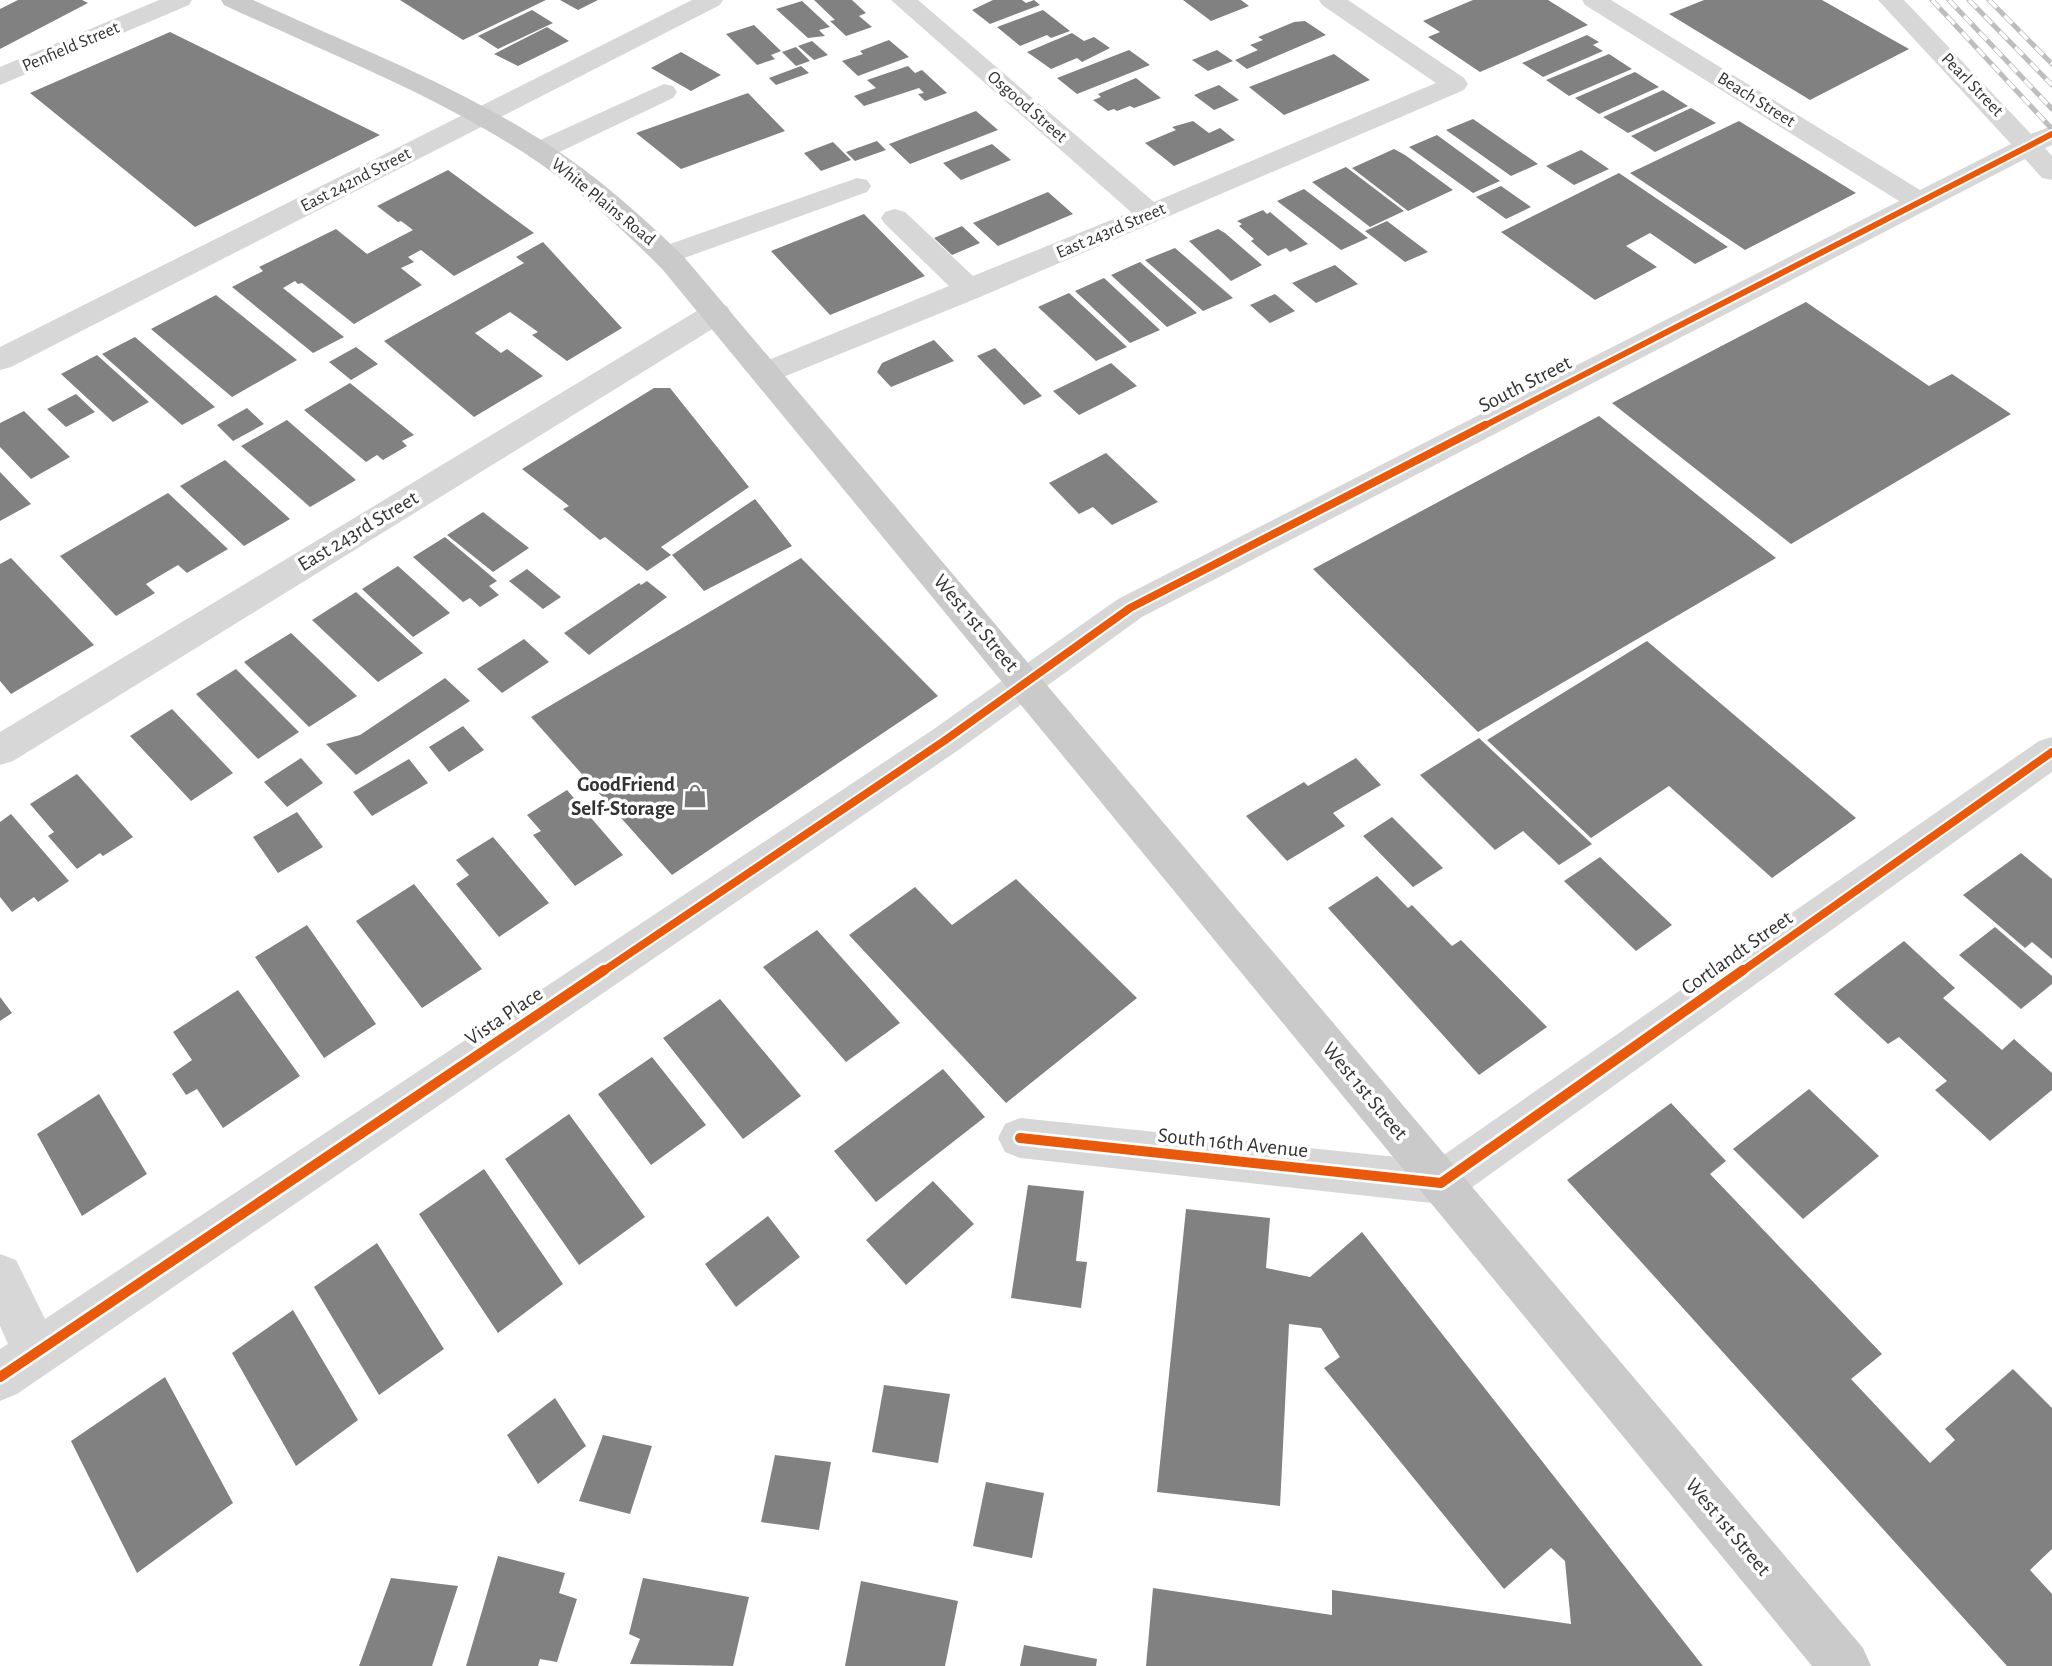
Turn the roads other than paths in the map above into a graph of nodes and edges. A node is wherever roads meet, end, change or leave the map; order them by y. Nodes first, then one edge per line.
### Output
1 (180, 0) edge
2 (233, 0) edge
3 (655, 0) edge
4 (711, 0) edge
5 (903, 0) edge
6 (1331, 0) edge
7 (1594, 0) edge
8 (1890, 0) edge
9 (677, 17) junction
10 (0, 77) edge
11 (664, 92) dead end
12 (481, 117) junction
13 (2040, 139) edge
14 (539, 151) junction
15 (2052, 172) edge
16 (858, 186) dead end
17 (1918, 201) junction
18 (1152, 214) junction
19 (895, 218) dead end
20 (666, 255) junction
21 (970, 290) junction
22 (716, 313) junction
23 (0, 360) edge
24 (765, 373) junction
25 (886, 516) joint
26 (1025, 681) junction
27 (0, 750) edge
28 (2052, 752) edge
29 (1020, 1138) dead end
30 (1441, 1183) junction
31 (0, 1276) edge
32 (37, 1352) junction
33 (0, 1377) edge
34 (1845, 1666) edge

1 - 10 street, Penfield Street
2 - 12 main road, White Plains Road
3 - 9 street
4 - 9 street, East 242nd Street
5 - 18 street, Osgood Street
6 - 18 street, East 243rd Street
7 - 17 street, Beach Street
8 - 13 street, Pearl Street
9 - 12 street, East 242nd Street
11 - 14 street
12 - 14 main road, White Plains Road
12 - 23 street, East 242nd Street
13 - 15 street, Pearl Street
13 - 17 street, South Street
14 - 20 main road, White Plains Road
16 - 20 street
17 - 26 street, South Street
18 - 21 street, East 243rd Street
19 - 21 street
20 - 22 main road, White Plains Road
21 - 24 street, East 243rd Street
22 - 24 main road, White Plains Road
22 - 27 street, East 243rd Street
24 - 25 main road, White Plains Road
25 - 26 main road, West 1st Street
26 - 30 main road, West 1st Street
26 - 32 street, Vista Place
28 - 30 street, Cortlandt Street
29 - 30 street, South 16th Avenue
30 - 34 main road, West 1st Street
31 - 32 street
32 - 33 street, Vista Place

